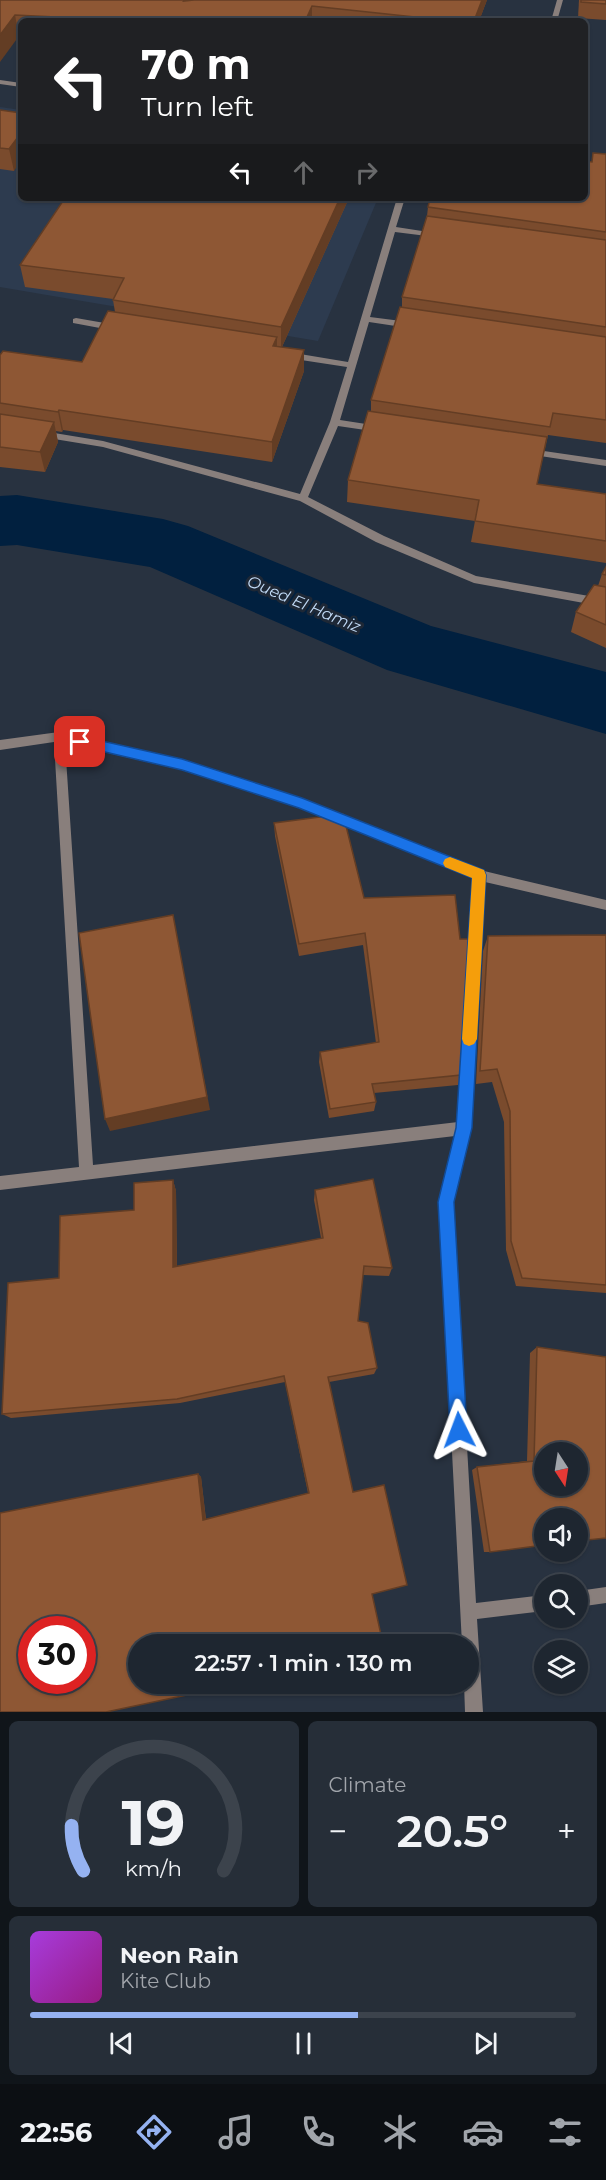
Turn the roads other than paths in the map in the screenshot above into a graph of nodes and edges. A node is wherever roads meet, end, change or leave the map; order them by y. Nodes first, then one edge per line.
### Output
1 (560, 0) edge
2 (555, 18) edge
3 (0, 82) edge
4 (18, 85) edge
5 (400, 201) edge
6 (391, 229) junction
7 (447, 237) edge
8 (365, 319) junction
9 (76, 321) dead end
10 (423, 327) edge
11 (122, 329) edge
12 (283, 354) edge
13 (352, 365) junction
14 (335, 422) junction
15 (394, 431) edge
16 (34, 433) edge
17 (524, 451) edge
18 (606, 463) edge
19 (303, 498) junction
20 (606, 603) edge
21 (59, 737) junction
22 (0, 745) edge
23 (479, 875) junction
24 (606, 905) edge
25 (464, 1128) junction
26 (86, 1171) junction
27 (0, 1183) edge
28 (606, 1595) edge
29 (588, 1598) edge
30 (534, 1604) edge
31 (469, 1612) junction
32 (474, 1712) edge

1 - 2 street
3 - 4 street
5 - 6 street
6 - 7 street
6 - 8 street
8 - 10 street
8 - 13 street
9 - 11 street
12 - 13 street
13 - 14 street
14 - 15 street
14 - 19 street
16 - 19 street
17 - 18 street
19 - 20 street
21 - 22 street
21 - 23 street
21 - 26 street
23 - 24 street
23 - 25 street
25 - 26 street
25 - 31 street
26 - 27 street
28 - 29 street
30 - 31 street
31 - 32 street

